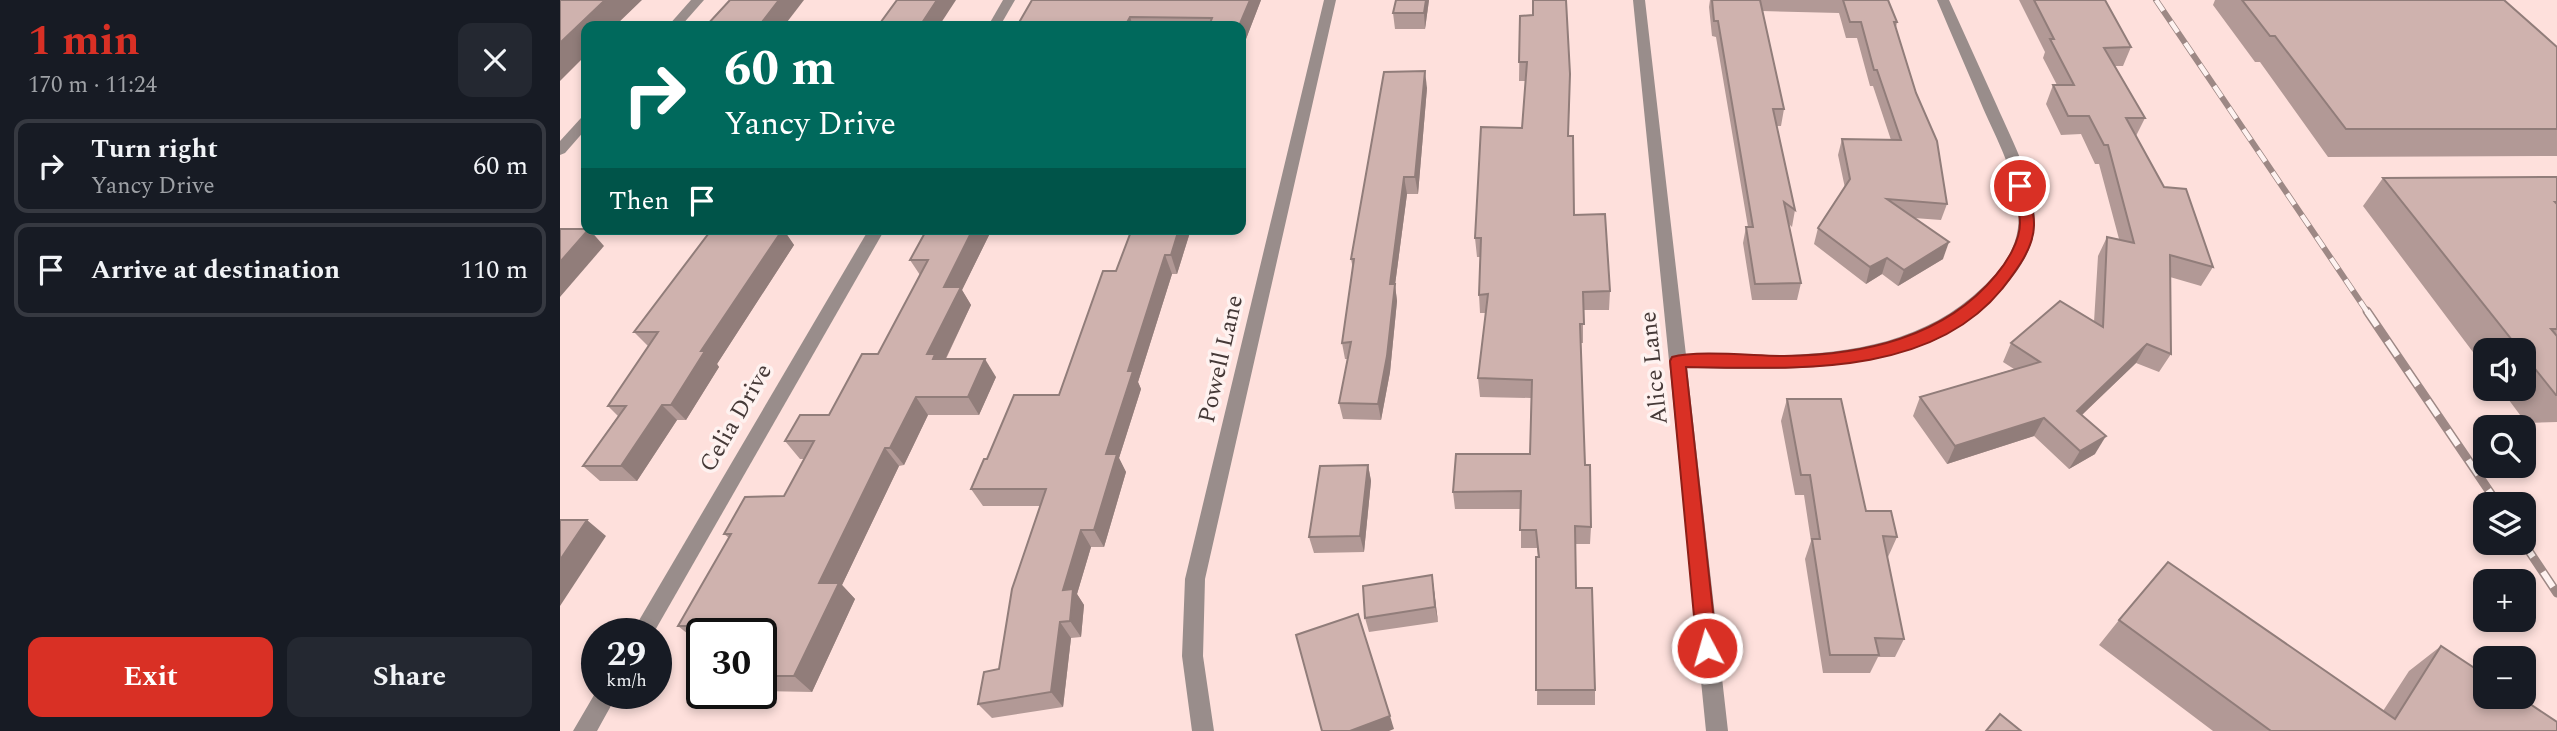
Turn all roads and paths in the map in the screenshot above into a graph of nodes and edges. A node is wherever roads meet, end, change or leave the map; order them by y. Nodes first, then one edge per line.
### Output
1 (698, 0) edge
2 (1009, 0) edge
3 (1330, 0) edge
4 (1639, 0) edge
5 (1943, 0) edge
6 (679, 21) edge
7 (997, 21) edge
8 (581, 127) edge
9 (560, 150) edge
10 (874, 235) edge
11 (1678, 361) junction
12 (650, 618) edge
13 (597, 709) edge
14 (584, 731) edge
15 (1203, 731) edge
16 (1717, 731) edge

1 - 6 street
2 - 7 street
3 - 15 street, Powell Lane
4 - 11 street, Alice Lane
5 - 11 street
8 - 9 street
10 - 12 street, Celia Drive
11 - 16 street, Alice Lane
13 - 14 street

